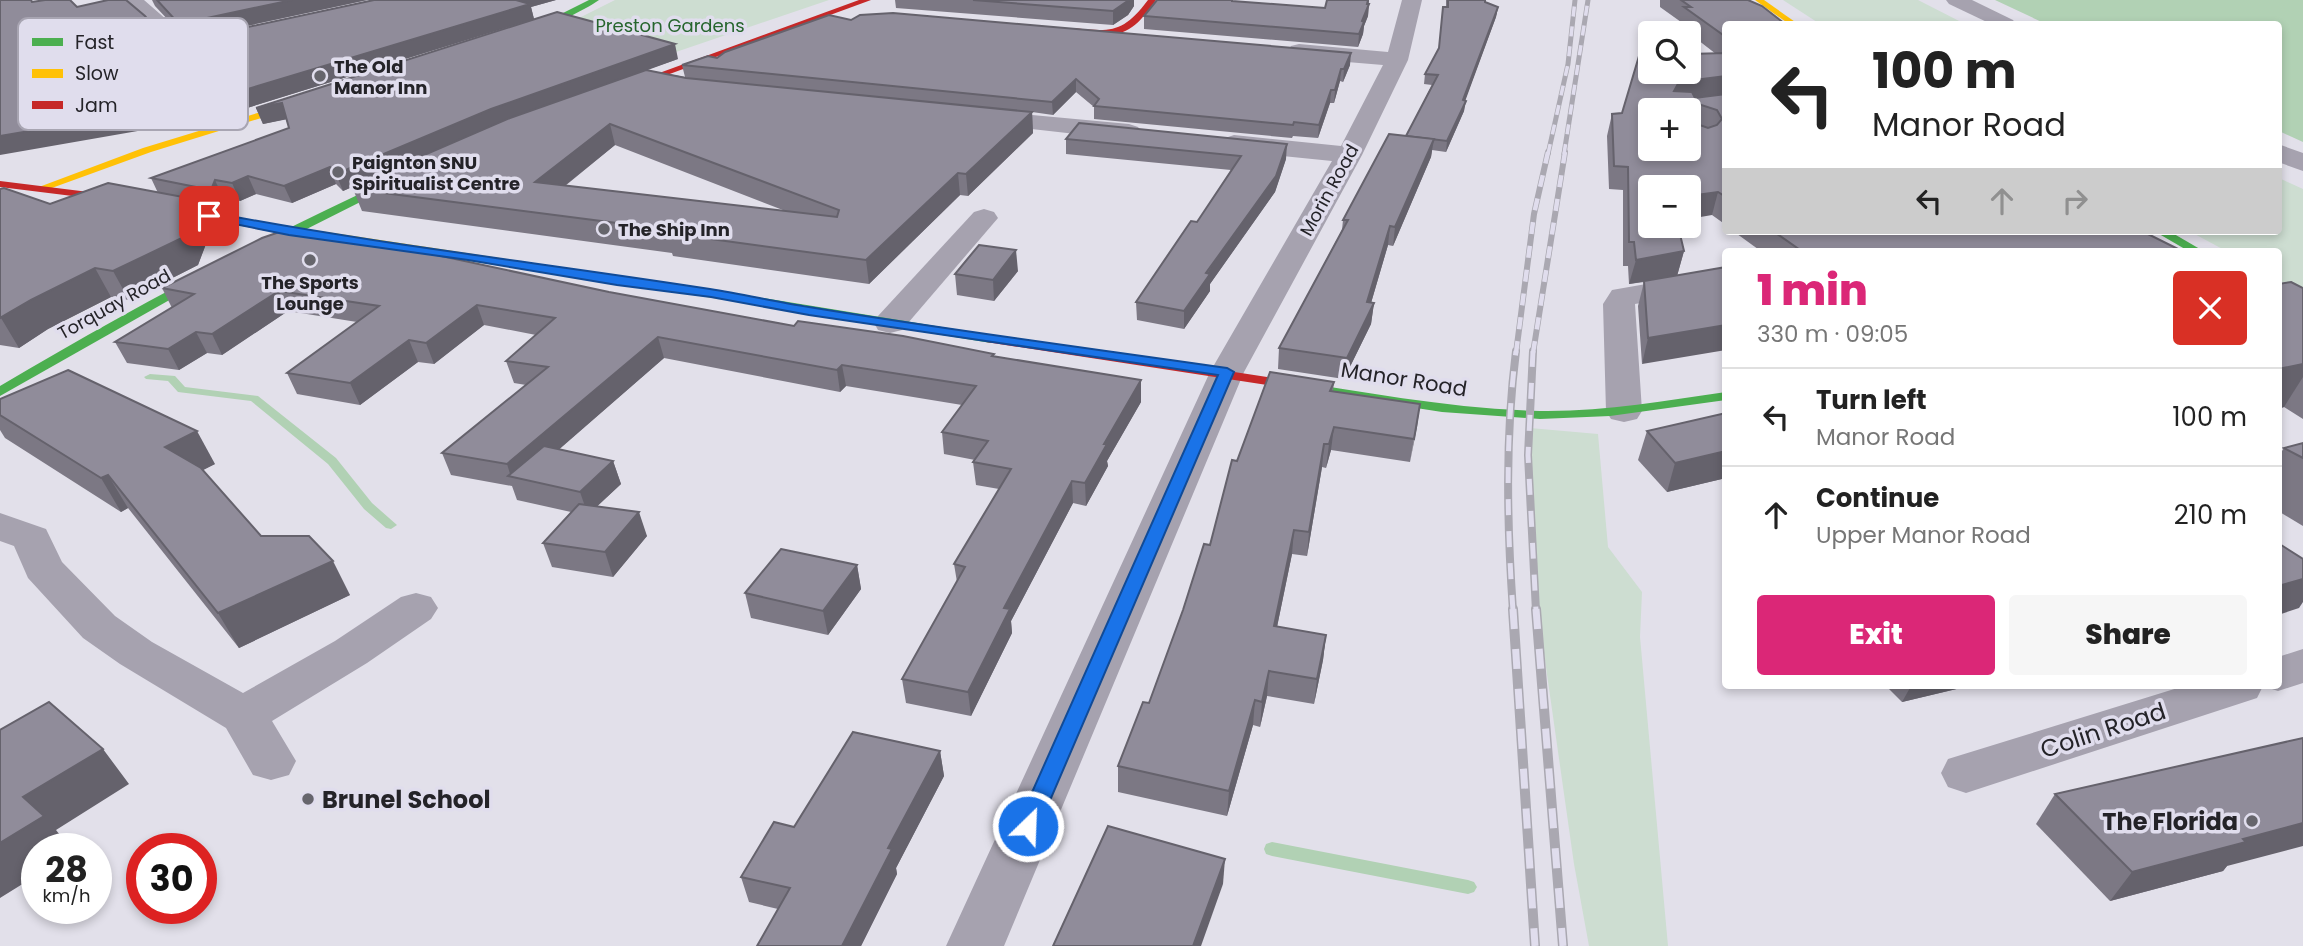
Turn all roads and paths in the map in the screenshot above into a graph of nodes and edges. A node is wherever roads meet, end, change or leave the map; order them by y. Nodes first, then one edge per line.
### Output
1 (132, 0) edge
2 (596, 0) edge
3 (1152, 0) edge
4 (1412, 0) edge
5 (1759, 0) edge
6 (1956, 0) edge
7 (874, 6) edge
8 (153, 18) edge
9 (1790, 21) edge
10 (2000, 21) edge
11 (1049, 29) edge
12 (262, 32) edge
13 (248, 35) edge
14 (1116, 35) junction
15 (1143, 37) edge
16 (498, 40) edge
17 (1277, 49) edge
18 (1397, 60) junction
19 (647, 80) junction
20 (691, 88) edge
21 (328, 94) edge
22 (596, 98) edge
23 (951, 114) edge
24 (248, 119) edge
25 (212, 130) edge
26 (1157, 135) edge
27 (1212, 141) edge
28 (2282, 154) edge
29 (1349, 155) junction
30 (2303, 163) edge
31 (420, 170) edge
32 (0, 184) edge
33 (38, 190) junction
34 (0, 206) edge
35 (985, 218) dead end
36 (289, 231) junction
37 (2167, 235) edge
38 (2192, 248) edge
39 (1722, 280) edge
40 (890, 323) junction
41 (1227, 372) junction
42 (0, 392) edge
43 (1722, 397) edge
44 (1624, 411) junction
45 (0, 526) edge
46 (416, 608) dead end
47 (2303, 666) edge
48 (2282, 673) edge
49 (2232, 689) edge
50 (243, 715) junction
51 (271, 761) dead end
52 (1966, 774) dead end
53 (975, 946) edge

1 - 8 street
2 - 16 main road
3 - 14 main road
4 - 18 street, Morin Road
5 - 9 main road
6 - 10 street
7 - 19 main road
11 - 14 main road
12 - 13 street
14 - 15 street
17 - 18 street
18 - 29 street, Morin Road
19 - 20 street
19 - 22 main road
21 - 24 main road
23 - 26 street
25 - 33 main road
27 - 29 street
28 - 30 street
29 - 41 street, Morin Road
31 - 36 main road, Torquay Road
32 - 33 main road, Manor Road
33 - 34 street
33 - 36 main road, Manor Road
35 - 40 street
36 - 40 main road, Manor Road
36 - 42 main road, Torquay Road
37 - 38 main road
39 - 44 street
40 - 41 main road, Manor Road
41 - 44 main road, Manor Road
41 - 53 street, Morin Road
43 - 44 main road, Manor Road
45 - 50 street
46 - 50 street
47 - 48 street
49 - 52 street, Colin Road
50 - 51 street

